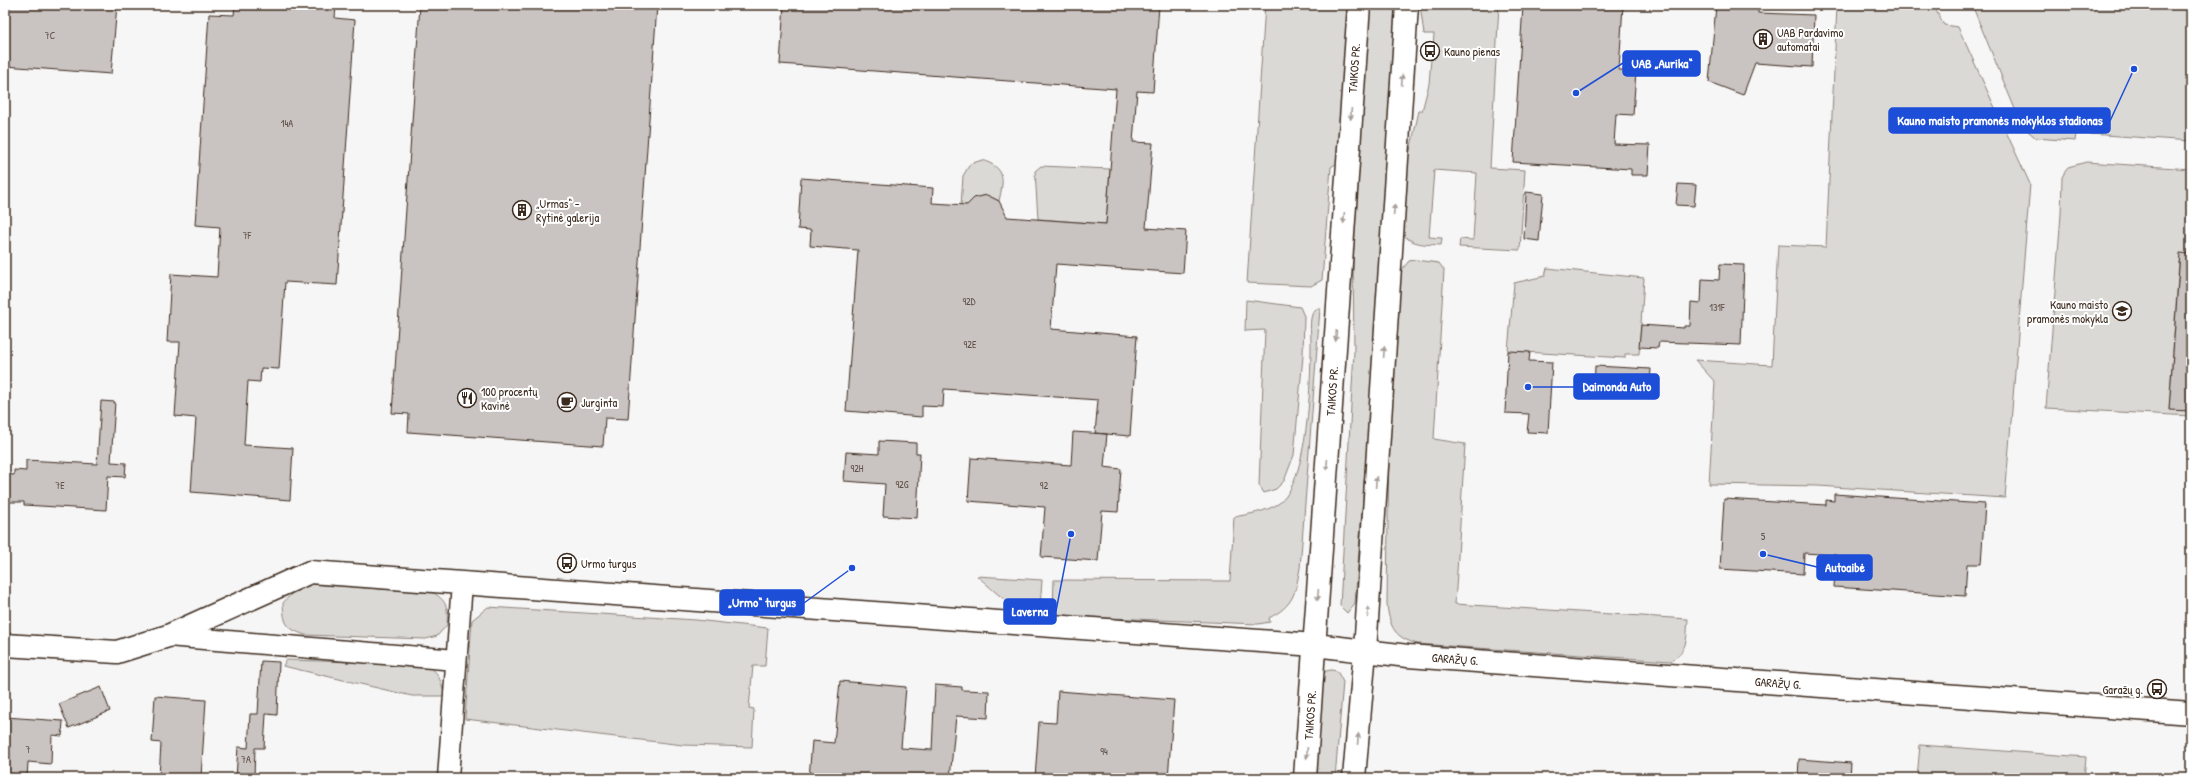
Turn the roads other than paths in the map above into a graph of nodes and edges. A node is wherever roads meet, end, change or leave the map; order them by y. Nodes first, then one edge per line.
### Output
1 (1359, 5) edge
2 (1407, 5) edge
3 (462, 583) junction
4 (168, 636) junction
5 (5, 645) edge
6 (1315, 645) junction
7 (1365, 651) junction
8 (456, 660) junction
9 (2191, 713) edge
10 (448, 778) edge
11 (1305, 778) edge
12 (1354, 778) edge

1 -> 6 street, TAIKOS PR.
7 -> 2 street
3 - 4 street, GARAŽŲ G.
3 - 6 street, GARAŽŲ G.
3 - 8 street
4 - 5 street, GARAŽŲ G.
4 - 8 street
6 - 7 street, GARAŽŲ G.
6 -> 11 street, TAIKOS PR.
7 - 9 street, GARAŽŲ G.
12 -> 7 street
8 - 10 street

